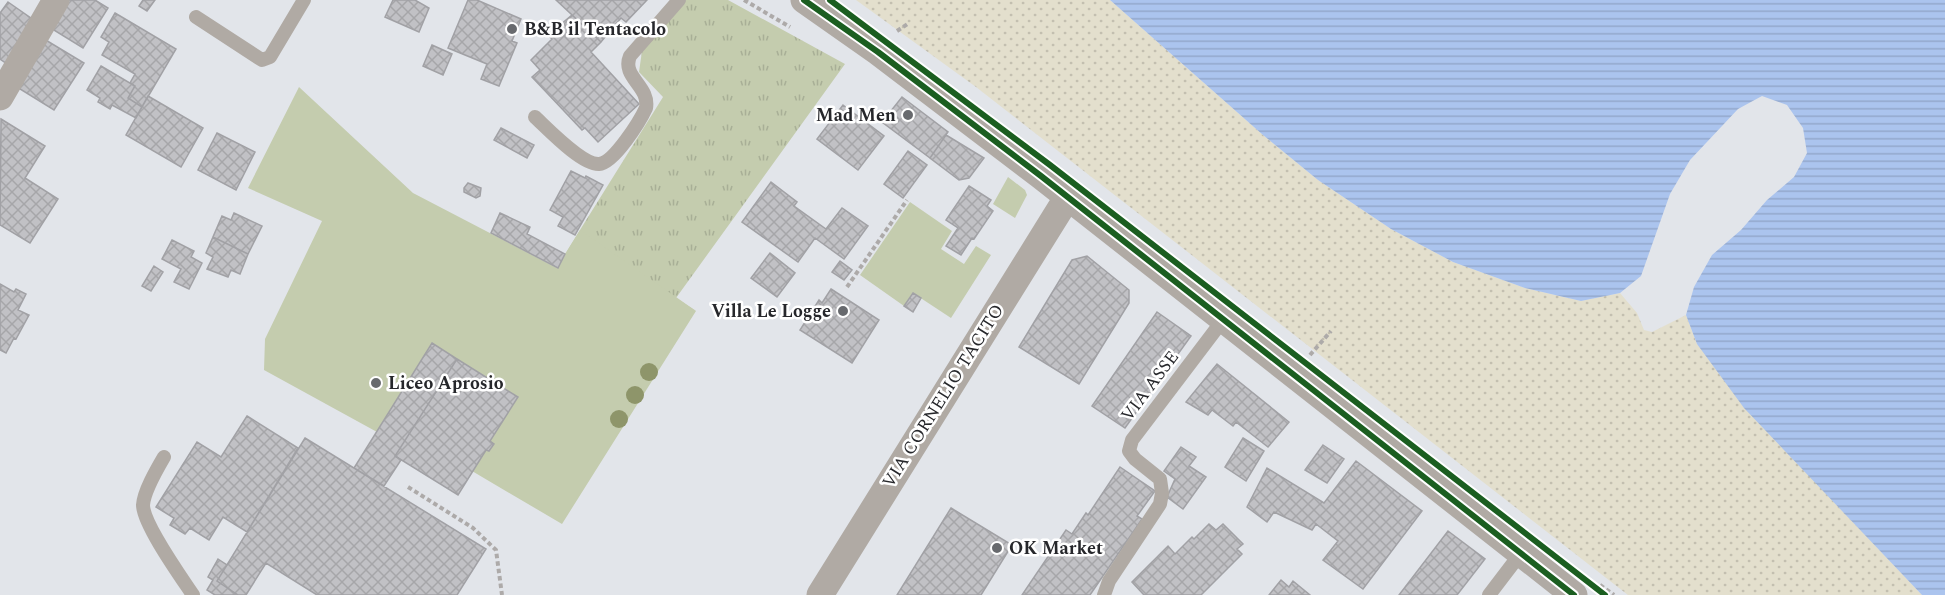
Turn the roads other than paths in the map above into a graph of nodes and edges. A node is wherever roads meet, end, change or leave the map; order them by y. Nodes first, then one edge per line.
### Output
1 (56, 0) edge
2 (304, 0) edge
3 (679, 0) edge
4 (804, 0) edge
5 (196, 17) dead end
6 (0, 97) edge
7 (535, 117) dead end
8 (1067, 198) junction
9 (1223, 320) junction
10 (164, 457) dead end
11 (1521, 553) junction
12 (1585, 591) edge
13 (193, 595) edge
14 (820, 595) edge
15 (1104, 595) edge
16 (1489, 595) edge

1 - 6 street
2 - 5 lane
3 - 7 lane
4 - 8 street
8 - 9 street
8 - 14 street, VIA CORNELIO TACITO
9 - 11 street
9 - 15 lane, VIA ASSE
10 - 13 lane
11 - 12 street
11 - 16 lane

